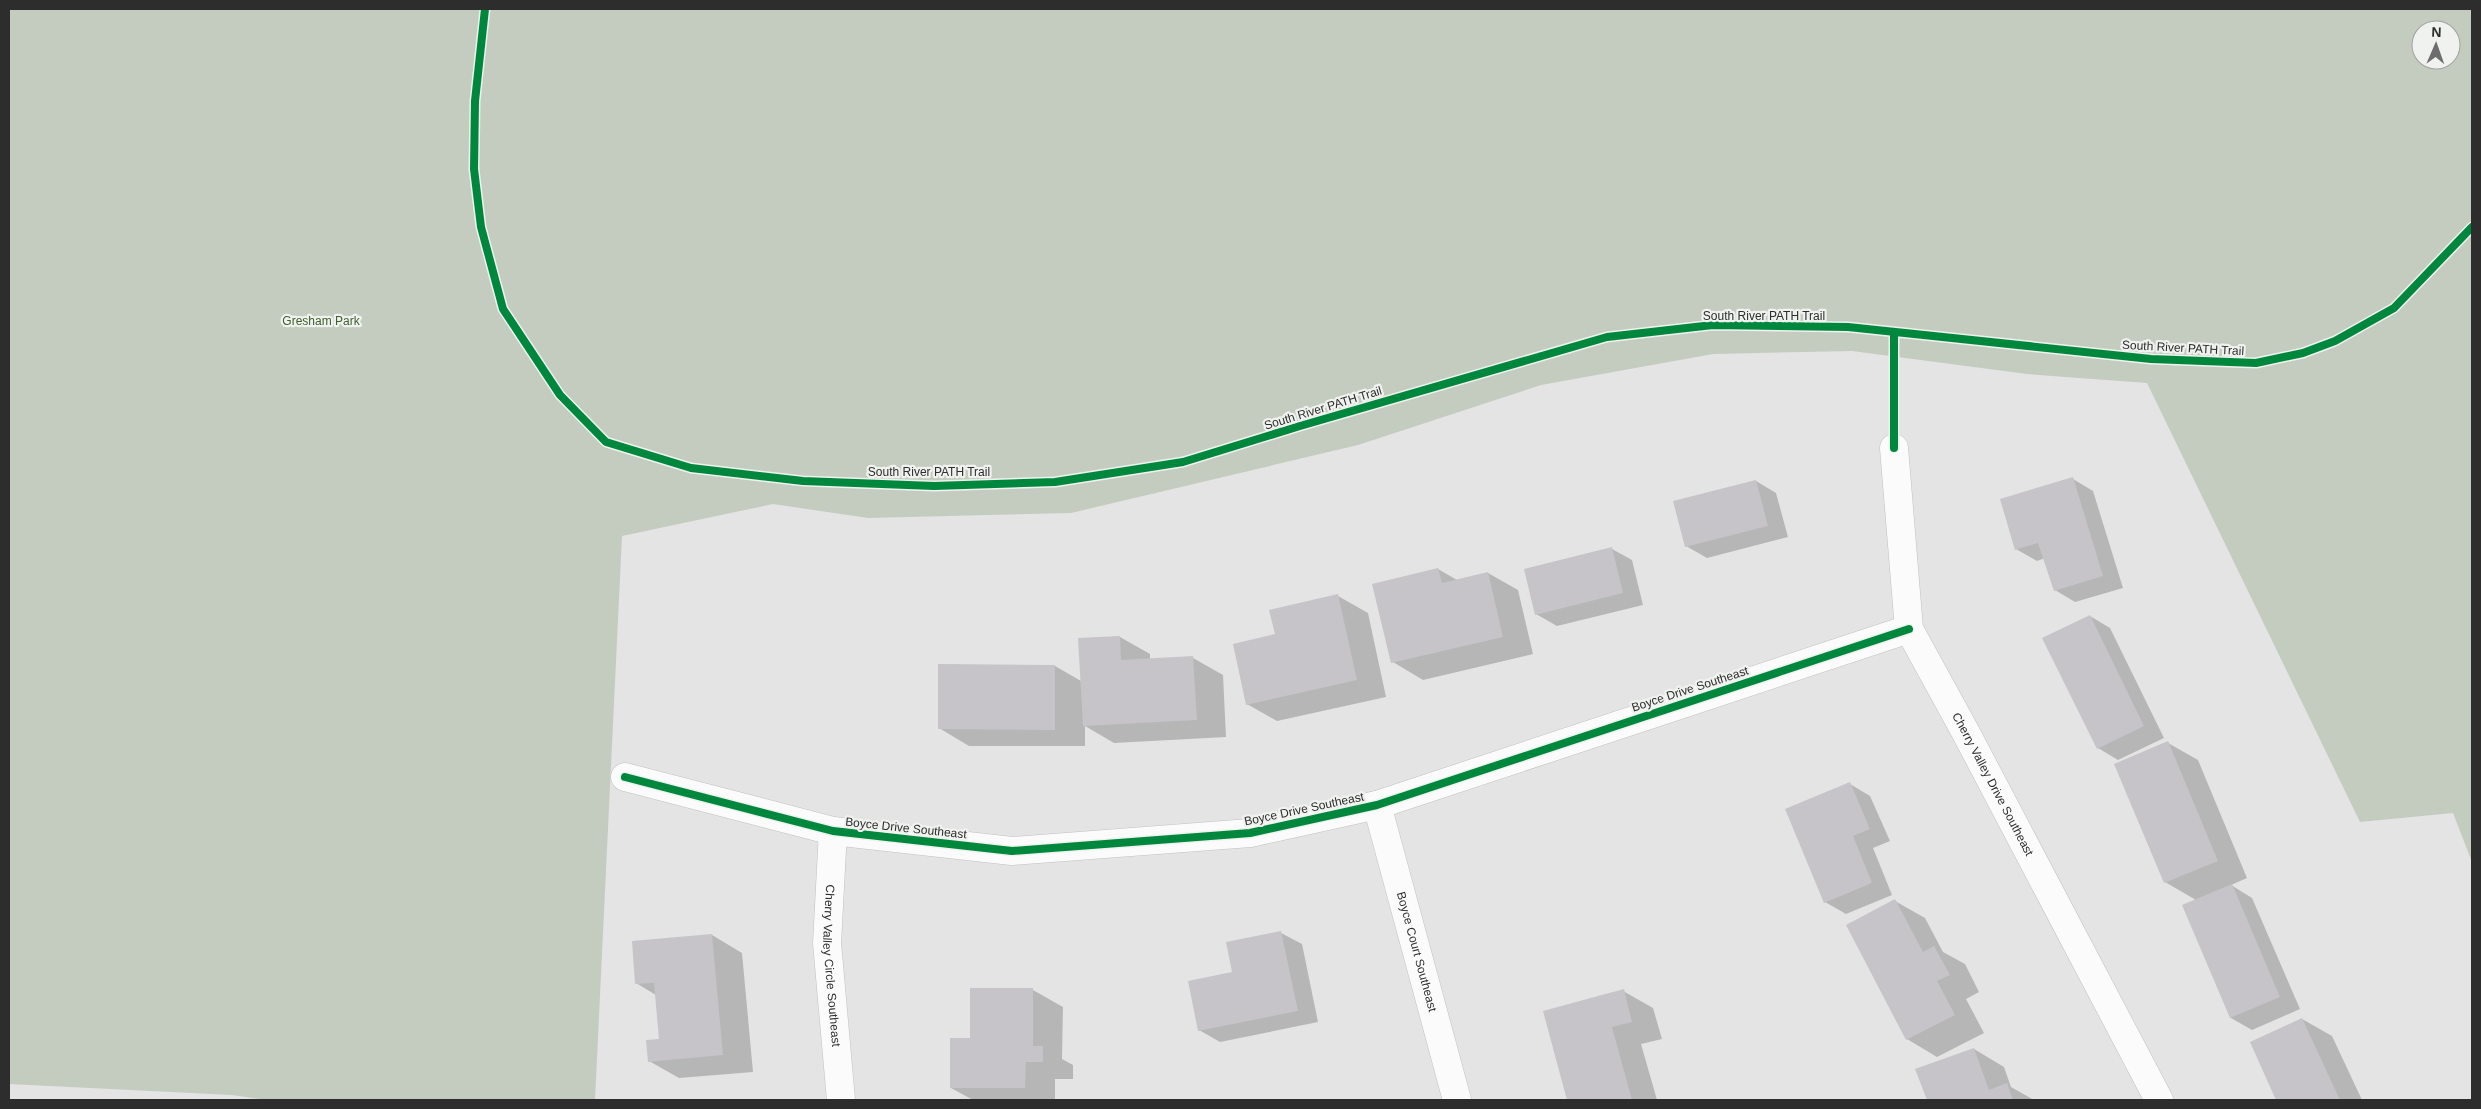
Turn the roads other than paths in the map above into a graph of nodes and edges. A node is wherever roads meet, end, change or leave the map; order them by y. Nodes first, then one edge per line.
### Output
1 (1894, 448) dead end
2 (1908, 629) junction
3 (625, 777) dead end
4 (1377, 805) junction
5 (833, 831) junction
6 (841, 1100) edge
7 (1457, 1100) edge
8 (2159, 1100) edge

1 - 2 street, Cherry Valley Drive Southeast
2 - 4 street, Boyce Drive Southeast
2 - 8 street, Cherry Valley Drive Southeast
3 - 5 street, Boyce Drive Southeast
4 - 5 street, Boyce Drive Southeast
4 - 7 street, Boyce Court Southeast
5 - 6 street, Cherry Valley Circle Southeast

